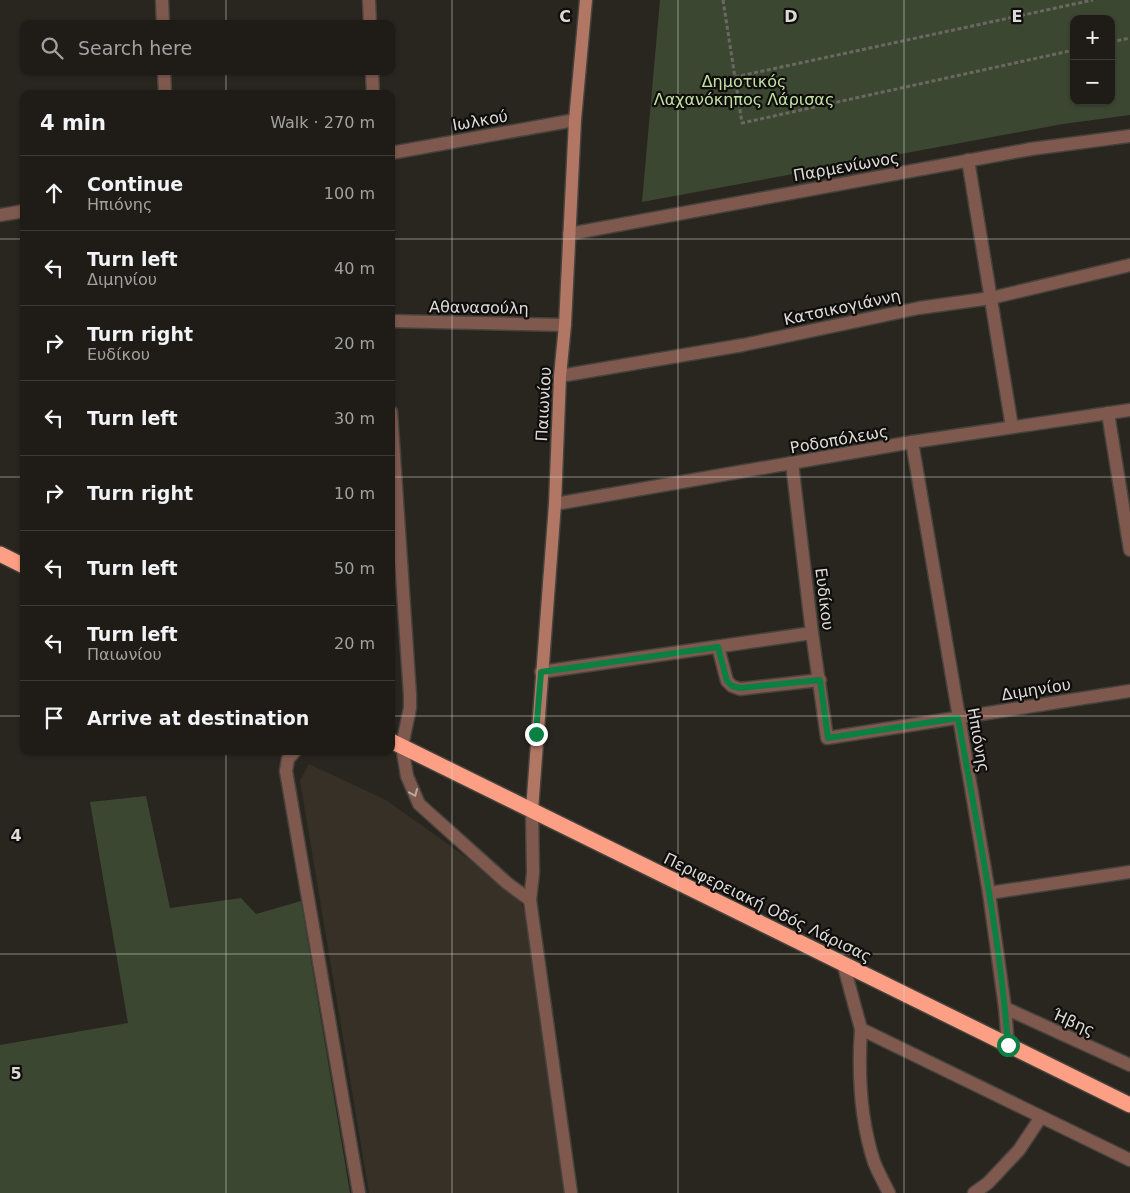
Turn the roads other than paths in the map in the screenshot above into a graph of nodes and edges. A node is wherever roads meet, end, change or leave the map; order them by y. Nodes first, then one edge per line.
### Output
1 (162, 0) edge
2 (369, 0) edge
3 (586, 0) edge
4 (163, 20) edge
5 (370, 20) edge
6 (164, 75) edge
7 (372, 75) edge
8 (165, 90) edge
9 (373, 90) edge
10 (575, 120) junction
11 (1130, 136) edge
12 (395, 152) edge
13 (968, 160) junction
14 (20, 212) edge
15 (0, 215) edge
16 (569, 234) junction
17 (1130, 265) edge
18 (991, 298) junction
19 (395, 321) edge
20 (565, 325) junction
21 (560, 376) junction
22 (1130, 410) edge
23 (1108, 413) junction
24 (1012, 427) junction
25 (912, 442) junction
26 (792, 463) junction
27 (395, 472) edge
28 (555, 504) junction
29 (1129, 536) edge
30 (1130, 550) edge
31 (0, 554) edge
32 (20, 564) edge
33 (812, 633) junction
34 (718, 647) junction
35 (541, 672) junction
36 (820, 680) junction
37 (1130, 690) edge
38 (958, 718) junction
39 (828, 738) joint
40 (395, 740) edge
41 (395, 742) edge
42 (395, 745) edge
43 (292, 755) edge
44 (532, 810) junction
45 (1130, 872) edge
46 (989, 893) junction
47 (530, 900) junction
48 (843, 963) junction
49 (1005, 1008) junction
50 (861, 1029) junction
51 (1008, 1045) junction
52 (1130, 1065) edge
53 (1130, 1105) edge
54 (1041, 1117) junction
55 (1130, 1160) edge
56 (359, 1193) edge
57 (571, 1193) edge
58 (889, 1193) edge
59 (974, 1193) edge

1 - 4 street
2 - 5 street
3 - 10 street, Παιωνίου
6 - 8 street
7 - 9 street
10 - 12 street, Ιωλκού
10 - 16 street, Παιωνίου
11 - 13 street, Παρμενίωνος
13 - 16 street, Παρμενίωνος
13 - 18 street
14 - 15 street
16 - 20 street, Παιωνίου
17 - 18 street, Κατσικογιάννη
18 - 21 street, Κατσικογιάννη
18 - 24 street
19 - 20 street, Αθανασούλη
20 - 21 street, Παιωνίου
21 - 28 street, Παιωνίου
22 - 23 street, Ροδοπόλεως
23 - 24 street, Ροδοπόλεως
23 - 29 street
24 - 25 street, Ροδοπόλεως
25 - 26 street, Ροδοπόλεως
25 - 38 street, Ηπιόνης
26 - 28 street, Ροδοπόλεως
26 - 33 street, Ευδίκου
27 - 40 street
28 - 35 street, Παιωνίου
29 - 30 street
31 - 32 highway
33 - 34 street
33 - 36 street, Ευδίκου
34 - 35 street
34 - 36 street
35 - 44 street, Παιωνίου
36 - 39 street, Ευδίκου
37 - 38 street, Διμηνίου
38 - 39 street, Διμηνίου
38 - 46 street, Ηπιόνης
41 - 44 highway, Περιφερειακή Οδός Λάρισας
42 -> 47 street
43 - 56 street
44 - 47 street
44 - 48 highway, Περιφερειακή Οδός Λάρισας
45 - 46 street
46 - 49 street, Ηπιόνης
47 - 57 street
48 - 50 street
48 - 51 highway, Περιφερειακή Οδός Λάρισας
49 - 51 street, Ηπιόνης
49 - 52 street, Ήβης
50 - 54 street
50 - 58 street
51 - 53 highway, Περιφερειακή Οδός Λάρισας
54 - 55 street
54 - 59 street

